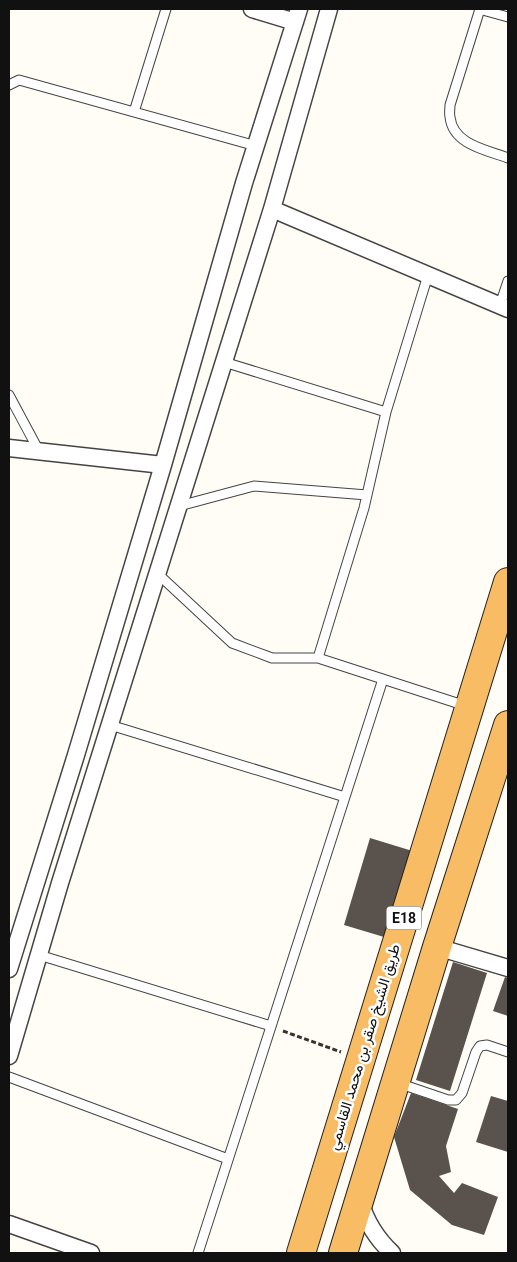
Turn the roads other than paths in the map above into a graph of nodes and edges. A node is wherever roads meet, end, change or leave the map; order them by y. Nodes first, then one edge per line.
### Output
1 (166, 9) edge
2 (252, 9) edge
3 (329, 9) edge
4 (480, 9) edge
5 (297, 16) edge
6 (508, 17) edge
7 (9, 85) edge
8 (134, 112) junction
9 (256, 146) junction
10 (508, 158) edge
11 (272, 209) junction
12 (428, 275) junction
13 (508, 280) edge
14 (504, 307) edge
15 (224, 362) junction
16 (9, 395) edge
17 (386, 412) junction
18 (9, 448) edge
19 (39, 451) junction
20 (163, 465) junction
21 (367, 495) junction
22 (179, 506) junction
23 (158, 574) junction
24 (508, 582) edge
25 (318, 658) junction
26 (383, 679) junction
27 (469, 706) junction
28 (110, 725) junction
29 (508, 725) edge
30 (345, 797) junction
31 (437, 947) junction
32 (39, 955) junction
33 (508, 968) edge
34 (9, 969) edge
35 (271, 1026) junction
36 (508, 1052) edge
37 (9, 1056) edge
38 (9, 1077) edge
39 (396, 1082) junction
40 (228, 1159) junction
41 (359, 1200) junction
42 (9, 1224) edge
43 (92, 1253) edge
44 (198, 1253) edge
45 (301, 1253) edge
46 (343, 1253) edge
47 (392, 1253) edge

1 - 8 lane
2 - 5 street
3 - 11 street
4 - 6 lane
4 - 10 lane
5 - 9 street
7 - 8 lane
8 - 9 lane
9 - 20 street
11 - 12 street
11 - 15 street
12 - 14 street
12 - 17 lane
13 - 14 lane
15 - 17 lane
15 - 22 street
16 - 19 lane
17 - 21 lane
18 - 19 street
19 - 20 street
20 - 34 street
21 - 22 lane
21 - 25 lane
22 - 23 street
23 - 25 lane
23 - 28 street
24 - 27 highway, طريق الشيخ صقر بن محمد القاسمي / E18
25 - 26 lane
26 - 27 lane
26 - 30 lane
27 - 45 highway, طريق الشيخ صقر بن محمد القاسمي / E18
28 - 30 lane
28 - 32 street
29 - 31 highway, E18
30 - 35 lane
31 - 33 street
31 - 39 highway, E18
32 - 35 lane
32 - 37 street
35 - 40 lane
36 - 39 lane
38 - 40 lane
39 - 41 highway, E18
40 - 44 lane
41 - 46 highway, E18
41 - 47 street
42 - 43 street

